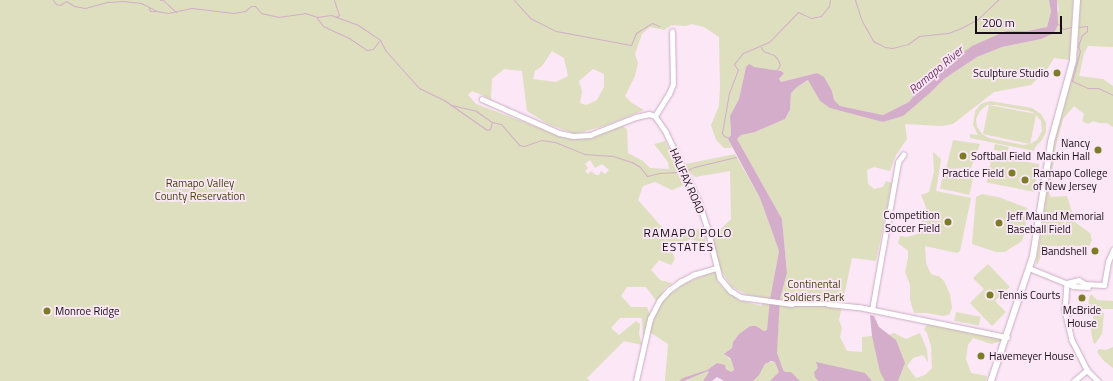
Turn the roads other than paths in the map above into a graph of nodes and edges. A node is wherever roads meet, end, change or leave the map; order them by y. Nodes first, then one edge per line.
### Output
1 (1077, 0) edge
2 (672, 32) dead end
3 (482, 99) dead end
4 (655, 116) junction
5 (903, 155) dead end
6 (1113, 250) edge
7 (716, 268) junction
8 (1029, 268) junction
9 (1067, 283) junction
10 (872, 310) junction
11 (1007, 337) junction
12 (1087, 370) junction
13 (636, 381) edge
14 (991, 381) edge
15 (1074, 381) edge
16 (1098, 381) edge

1 - 8 main road
2 - 4 street
3 - 4 street
4 - 7 street, HALIFAX ROAD
5 - 10 street
6 - 9 street
7 - 10 street, HALIFAX ROAD
7 - 13 street
8 - 9 street
8 - 11 main road
9 - 12 street
10 - 11 street, HALIFAX ROAD
11 - 14 main road
12 - 15 street
12 - 16 street

